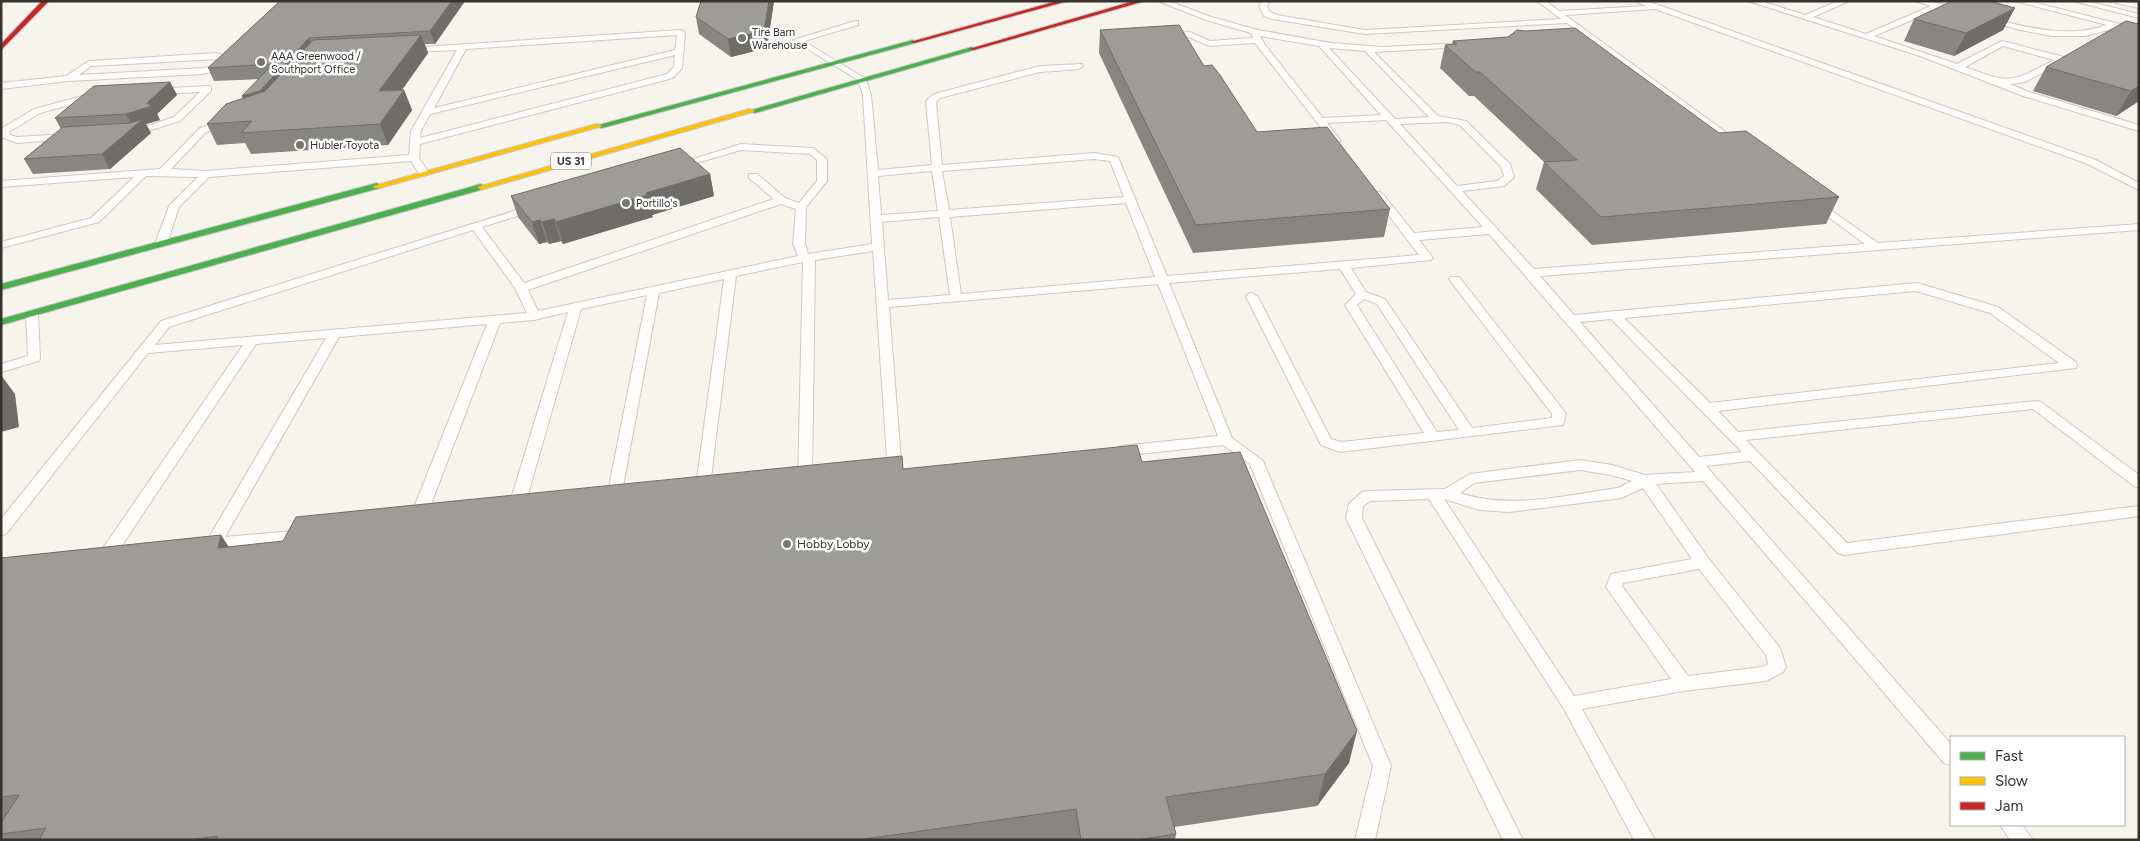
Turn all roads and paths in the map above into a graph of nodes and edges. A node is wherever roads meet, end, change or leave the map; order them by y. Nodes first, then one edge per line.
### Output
1 (46, 1) edge
2 (1065, 1) edge
3 (1142, 1) edge
4 (1162, 1) edge
5 (1266, 1) edge
6 (1541, 1) edge
7 (1639, 1) edge
8 (1752, 1) edge
9 (1845, 1) edge
10 (1920, 1) edge
11 (2019, 1) edge
12 (2077, 1) edge
13 (2119, 1) edge
14 (1938, 6) junction
15 (2139, 6) edge
16 (1657, 8) junction
17 (1558, 14) junction
18 (1966, 14) edge
19 (1976, 16) edge
20 (2139, 16) edge
21 (1805, 18) junction
22 (1569, 21) junction
23 (855, 22) dead end
24 (2116, 25) junction
25 (2139, 31) edge
26 (2099, 33) junction
27 (1256, 35) junction
28 (1153, 36) edge
29 (1591, 37) junction
30 (1866, 37) junction
31 (2115, 37) edge
32 (1562, 39) edge
33 (1321, 44) junction
34 (1474, 44) edge
35 (463, 47) junction
36 (1, 48) edge
37 (1367, 49) junction
38 (396, 51) edge
39 (679, 52) junction
40 (833, 63) junction
41 (1079, 66) dead end
42 (1958, 67) junction
43 (68, 78) junction
44 (862, 79) junction
45 (2001, 82) junction
46 (1, 86) edge
47 (141, 92) edge
48 (103, 94) edge
49 (426, 112) junction
50 (1390, 119) junction
51 (1436, 119) junction
52 (232, 121) edge
53 (1320, 121) junction
54 (2139, 128) edge
55 (3, 133) edge
56 (125, 133) edge
57 (76, 136) edge
58 (415, 142) junction
59 (1744, 150) edge
60 (1345, 152) edge
61 (414, 158) junction
62 (938, 168) junction
63 (665, 169) edge
64 (163, 172) junction
65 (872, 172) junction
66 (424, 173) junction
67 (143, 174) junction
68 (206, 174) junction
69 (753, 176) dead end
70 (1369, 183) edge
71 (1, 184) edge
72 (2139, 187) edge
73 (1454, 189) junction
74 (1808, 197) edge
75 (781, 200) junction
76 (1130, 200) junction
77 (541, 205) edge
78 (801, 207) junction
79 (944, 214) junction
80 (875, 219) junction
81 (475, 225) junction
82 (2139, 227) edge
83 (1492, 230) junction
84 (1411, 237) junction
85 (161, 244) junction
86 (1, 245) edge
87 (878, 247) junction
88 (1876, 248) junction
89 (806, 258) junction
90 (1343, 264) junction
91 (1531, 273) junction
92 (730, 274) junction
93 (1455, 279) dead end
94 (1162, 280) junction
95 (1, 287) edge
96 (521, 288) junction
97 (654, 290) junction
98 (1362, 294) junction
99 (956, 297) junction
100 (1252, 297) dead end
101 (881, 304) junction
102 (576, 307) junction
103 (32, 314) junction
104 (1614, 315) junction
105 (534, 316) junction
106 (495, 318) junction
107 (1571, 319) junction
108 (1, 322) edge
109 (335, 333) junction
110 (252, 341) junction
111 (144, 350) junction
112 (1, 368) edge
113 (1707, 408) junction
114 (1468, 433) junction
115 (1433, 437) junction
116 (1735, 438) junction
117 (1226, 440) junction
118 (1109, 452) edge
119 (1753, 456) junction
120 (1695, 462) junction
121 (914, 472) edge
122 (1707, 476) junction
123 (1645, 480) junction
124 (2139, 483) edge
125 (787, 485) edge
126 (721, 492) edge
127 (702, 494) junction
128 (1441, 494) junction
129 (682, 496) edge
130 (632, 501) edge
131 (613, 503) junction
132 (593, 505) edge
133 (535, 511) edge
134 (2139, 511) edge
135 (515, 513) junction
136 (495, 515) edge
137 (436, 521) edge
138 (1, 530) edge
139 (322, 533) edge
140 (213, 544) junction
141 (194, 546) edge
142 (126, 553) edge
143 (107, 555) junction
144 (88, 557) edge
145 (1703, 563) junction
146 (1684, 684) junction
147 (1570, 704) junction
148 (1950, 757) edge
149 (2011, 826) edge
150 (1365, 840) edge
151 (1513, 840) edge
152 (1645, 840) edge
153 (2023, 840) edge

1 - 36 main road
2 - 40 main road, US 31
3 - 44 main road, US 31
4 - 27 lane
5 - 22 lane
6 - 17 lane
7 - 16 lane
8 - 21 lane
9 - 21 lane
10 - 14 lane
11 - 24 lane
12 - 20 lane
13 - 15 lane
14 - 18 lane
14 - 30 lane
16 - 17 lane
16 - 72 lane
17 - 22 lane
19 - 26 lane
21 - 30 lane
22 - 29 lane
23 - 40 lane
24 - 25 lane
24 - 26 lane
26 - 31 lane
27 - 28 lane
27 - 33 lane
27 - 53 lane
29 - 32 lane
29 - 59 lane
30 - 42 lane
33 - 37 lane
33 - 50 lane
34 - 37 lane
35 - 38 lane
35 - 39 lane
35 - 49 lane
37 - 51 lane
39 - 49 lane
39 - 58 lane
40 - 44 lane
40 - 66 main road, US 31
41 - 62 lane
42 - 45 lane
42 - 45 lane
43 - 43 lane
43 - 46 lane
44 - 65 lane
44 - 103 main road, US 31
45 - 54 lane
47 - 56 lane
48 - 55 lane
49 - 58 lane
50 - 51 lane
50 - 53 lane
50 - 73 lane
51 - 73 lane
52 - 64 lane
53 - 60 lane
55 - 57 lane
58 - 61 lane
61 - 66 lane
61 - 68 lane
62 - 65 lane
62 - 76 lane
62 - 79 lane
63 - 78 lane
64 - 67 lane
64 - 68 lane
65 - 80 lane
66 - 85 main road, US 31
67 - 71 lane
67 - 86 lane
68 - 85 lane
69 - 75 lane
70 - 84 lane
73 - 83 lane
74 - 88 lane
75 - 78 lane
75 - 96 lane
76 - 79 lane
76 - 94 lane
77 - 81 lane
78 - 89 lane
79 - 80 lane
79 - 99 lane
80 - 87 lane
81 - 96 lane
81 - 111 lane
82 - 88 lane
83 - 84 lane
83 - 91 lane
84 - 90 lane
85 - 95 main road, US 31
87 - 89 lane
87 - 101 lane
88 - 91 lane
89 - 92 lane
89 - 125 lane
90 - 94 lane
90 - 98 lane
91 - 107 lane
92 - 97 lane
92 - 127 lane
93 - 114 lane
94 - 99 lane
94 - 117 lane
96 - 105 lane
97 - 102 lane
97 - 131 lane
98 - 114 lane
98 - 115 lane
99 - 101 lane
100 - 115 lane
101 - 121 lane
102 - 105 lane
102 - 135 lane
103 - 108 main road, US 31
103 - 112 lane
104 - 107 lane
104 - 113 lane
104 - 113 lane
105 - 106 lane
106 - 109 lane
106 - 137 lane
107 - 120 lane
109 - 110 lane
109 - 140 lane
110 - 111 lane
110 - 143 lane
111 - 138 lane
113 - 116 lane
114 - 115 lane
116 - 119 lane
116 - 124 lane
117 - 118 lane
117 - 150 lane
119 - 120 lane
119 - 134 lane
120 - 122 lane
122 - 123 lane
122 - 148 lane
123 - 128 lane
123 - 128 lane
123 - 145 lane
126 - 127 lane
127 - 129 lane
128 - 147 lane
128 - 151 lane
130 - 131 lane
131 - 132 lane
133 - 135 lane
135 - 136 lane
139 - 140 lane
140 - 141 lane
142 - 143 lane
143 - 144 lane
145 - 146 lane
145 - 146 lane
146 - 147 lane
147 - 152 lane
149 - 153 lane

